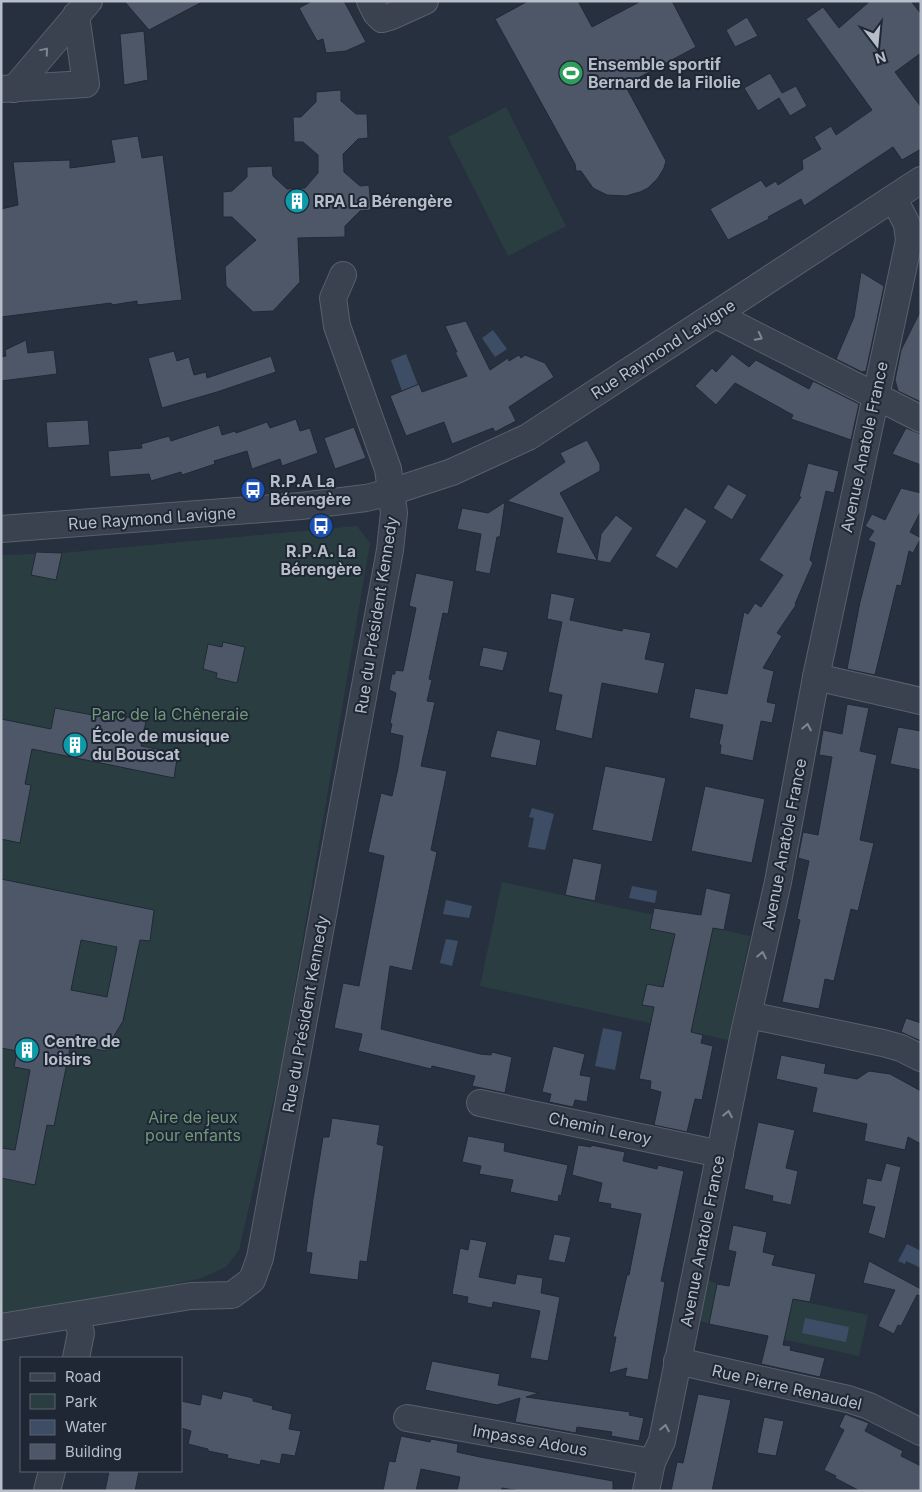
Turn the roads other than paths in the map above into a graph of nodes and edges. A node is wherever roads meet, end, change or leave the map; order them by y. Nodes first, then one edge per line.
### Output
1 (370, 1) edge
2 (425, 1) edge
3 (83, 8) edge
4 (8, 89) edge
5 (921, 180) edge
6 (894, 199) junction
7 (343, 275) dead end
8 (716, 315) junction
9 (875, 396) junction
10 (921, 419) edge
11 (391, 492) junction
12 (1, 529) edge
13 (816, 678) junction
14 (921, 701) edge
15 (749, 1015) junction
16 (921, 1058) edge
17 (480, 1103) dead end
18 (720, 1154) junction
19 (76, 1315) junction
20 (1, 1327) edge
21 (76, 1357) edge
22 (678, 1361) junction
23 (407, 1418) dead end
24 (921, 1432) edge
25 (652, 1462) junction
26 (52, 1472) edge
27 (48, 1491) edge
28 (646, 1491) edge

1 - 2 street
4 -> 3 street
3 - 4 street
5 - 6 street, Rue Raymond Lavigne
6 - 8 street, Rue Raymond Lavigne
6 - 9 street, Avenue Anatole France
7 - 11 street
8 -> 9 street
8 - 11 street, Rue Raymond Lavigne
9 - 10 street
9 - 13 street, Avenue Anatole France
11 - 12 street, Rue Raymond Lavigne
11 - 19 street, Rue du Président Kennedy
13 - 14 street
15 -> 13 street, Avenue Anatole France
15 - 16 street
18 -> 15 street, Avenue Anatole France
17 - 18 street, Chemin Leroy
18 - 22 street, Avenue Anatole France
19 - 20 street, Rue du Président Kennedy
19 - 21 street
22 - 24 street, Rue Pierre Renaudel
25 -> 22 street, Avenue Anatole France
23 - 25 street, Impasse Adous
25 - 28 street, Avenue Anatole France
26 - 27 street

